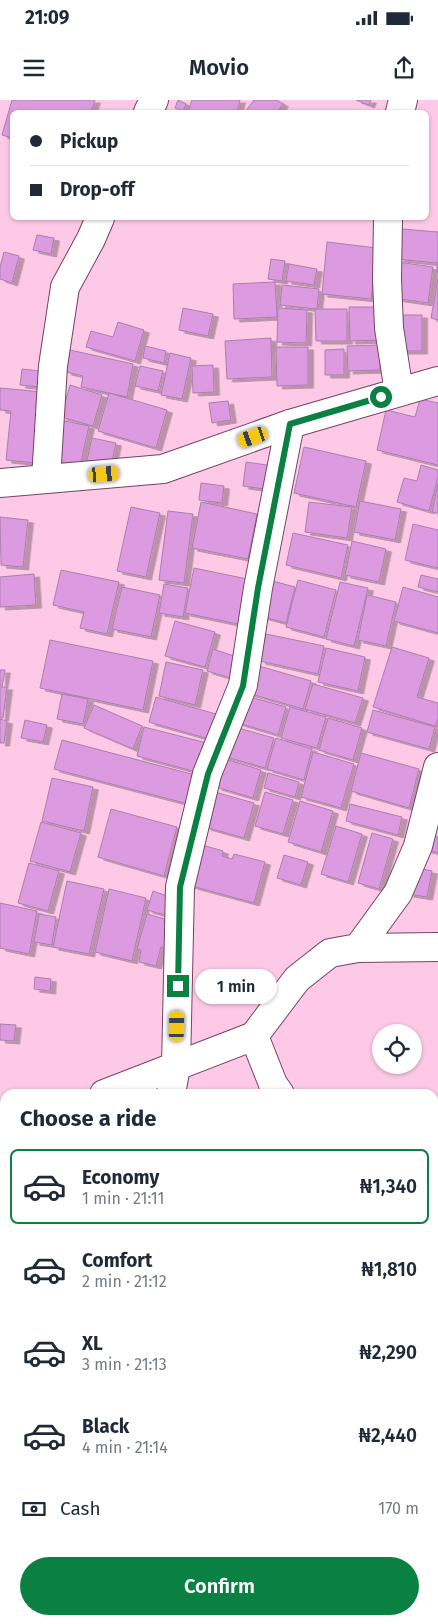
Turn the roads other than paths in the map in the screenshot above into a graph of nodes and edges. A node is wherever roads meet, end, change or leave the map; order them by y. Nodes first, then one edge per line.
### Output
1 (99, 220) edge
2 (388, 220) edge
3 (438, 381) edge
4 (399, 392) junction
5 (290, 424) junction
6 (46, 479) junction
7 (0, 483) edge
8 (438, 767) edge
9 (438, 947) edge
10 (358, 948) junction
11 (254, 1036) junction
12 (176, 1066) junction
13 (117, 1089) edge
14 (172, 1089) edge
15 (276, 1089) edge

1 - 6 street
2 - 4 street
3 - 4 street
4 - 5 street
5 - 6 street
5 - 12 street
6 - 7 street
8 - 10 street
9 - 10 street
10 - 11 street
11 - 12 street
11 - 15 street
12 - 13 street
12 - 14 street

